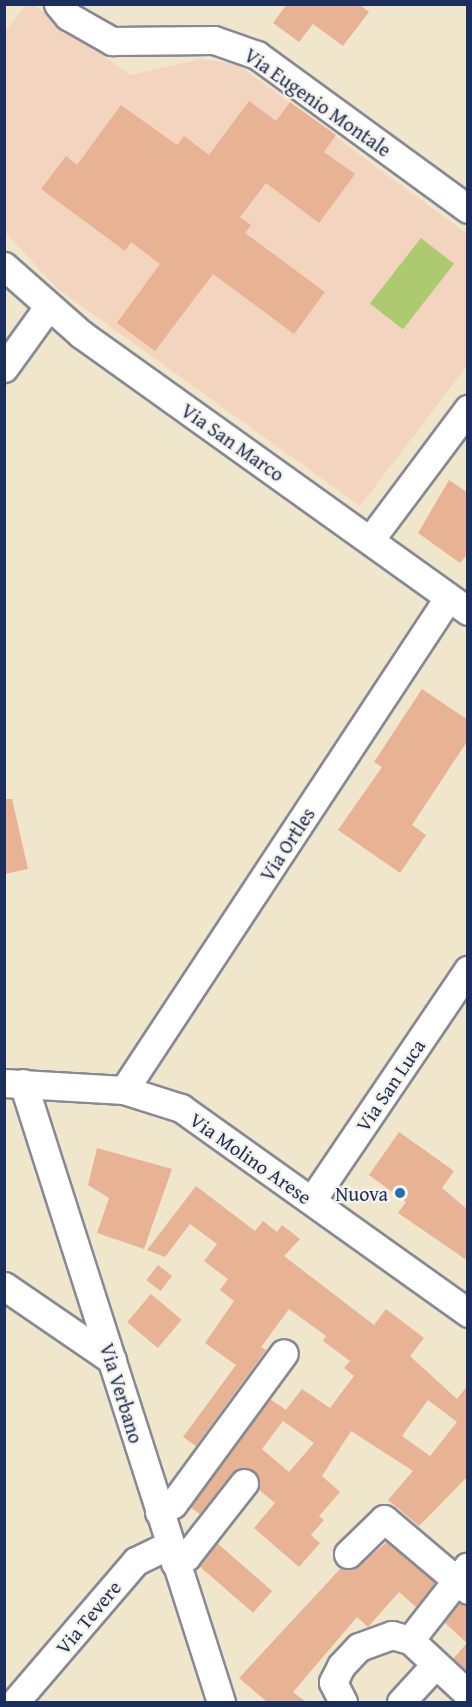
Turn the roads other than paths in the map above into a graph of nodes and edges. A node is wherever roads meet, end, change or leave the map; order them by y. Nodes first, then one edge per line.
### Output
1 (58, 4) edge
2 (468, 209) edge
3 (4, 266) edge
4 (48, 307) junction
5 (4, 368) edge
6 (468, 409) edge
7 (370, 540) junction
8 (462, 605) edge
9 (468, 970) edge
10 (14, 1083) edge
11 (124, 1090) junction
12 (312, 1200) junction
13 (4, 1286) edge
14 (468, 1312) edge
15 (284, 1353) dead end
16 (112, 1360) junction
17 (244, 1483) dead end
18 (159, 1512) junction
19 (172, 1554) junction
20 (348, 1554) dead end
21 (464, 1579) edge
22 (410, 1640) junction
23 (434, 1666) junction
24 (468, 1694) edge
25 (15, 1702) edge
26 (221, 1702) edge
27 (343, 1702) edge
28 (401, 1702) edge

1 - 2 street, Via Eugenio Montale
3 - 4 street, Via San Marco
4 - 5 street
4 - 7 street, Via San Marco
6 - 7 street
7 - 8 street, Via San Marco
8 - 11 street, Via Ortles
9 - 12 street, Via San Luca
10 - 11 street, Via Molino Arese
10 - 16 street, Via Verbano
11 - 12 street, Via Molino Arese
12 - 14 street, Via Molino Arese
13 - 16 street
15 - 18 street
16 - 18 street, Via Verbano
17 - 19 street, Via Tevere
18 - 19 street, Via Verbano
19 - 25 street, Via Tevere
19 - 26 street, Via Verbano
20 - 21 street
21 - 22 street
22 - 23 street
22 - 27 street
23 - 24 street
23 - 28 street

